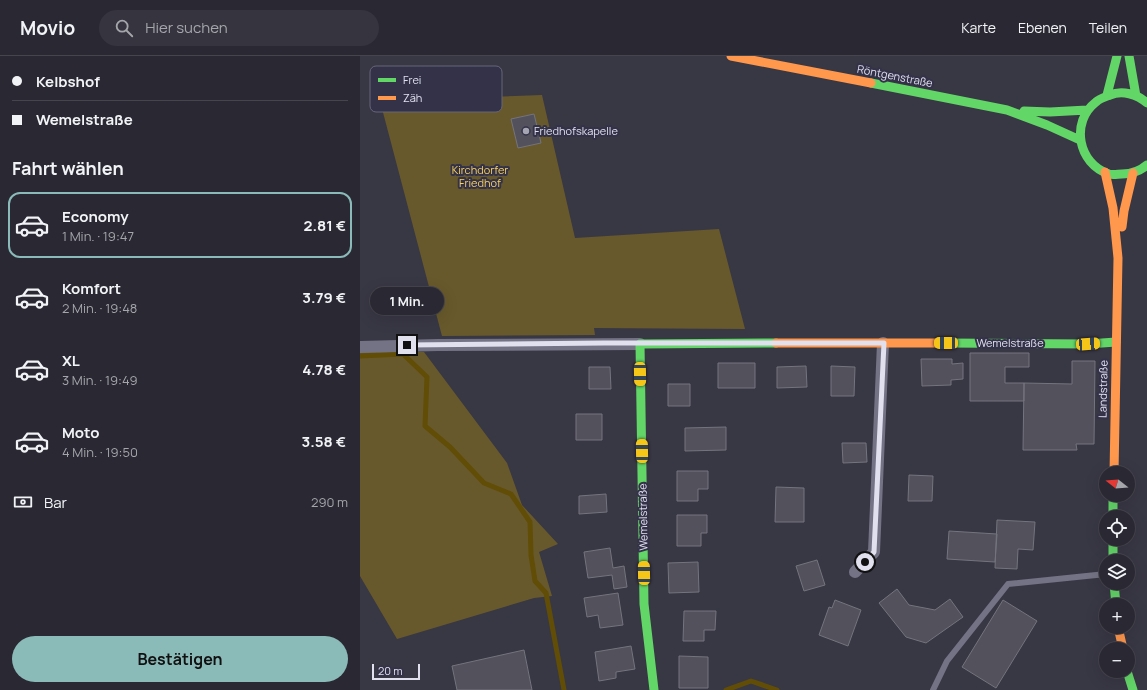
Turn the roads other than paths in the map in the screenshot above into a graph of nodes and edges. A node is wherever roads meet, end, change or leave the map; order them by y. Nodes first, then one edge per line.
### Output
1 (731, 56) edge
2 (1117, 56) edge
3 (1129, 56) edge
4 (1107, 95) junction
5 (1136, 96) junction
6 (1147, 103) edge
7 (1007, 110) junction
8 (1087, 110) junction
9 (1080, 140) junction
10 (1147, 165) edge
11 (1105, 172) junction
12 (1133, 173) junction
13 (1118, 258) junction
14 (1116, 342) junction
15 (884, 343) junction
16 (640, 344) junction
17 (360, 347) edge
18 (1114, 466) edge
19 (855, 572) dead end
20 (1099, 575) edge
21 (1129, 678) edge
22 (654, 690) edge
23 (933, 690) edge
24 (1133, 690) edge

1 - 7 street, Röntgenstraße
2 - 4 street
3 - 5 street
4 - 5 street
4 - 8 street
5 - 6 street
7 - 8 street, Röntgenstraße
7 - 9 street, Röntgenstraße
8 - 9 street
9 - 11 street
10 - 12 street
11 - 12 street
11 - 13 street, Landstraße
12 - 13 street, Landstraße
13 - 14 street, Landstraße
14 - 15 street, Wemelstraße
14 - 18 street, Landstraße
15 - 16 street, Wemelstraße
15 - 19 street
16 - 17 street, Wemelstraße
16 - 22 street, Wemelstraße
20 - 23 lane
21 - 24 street

